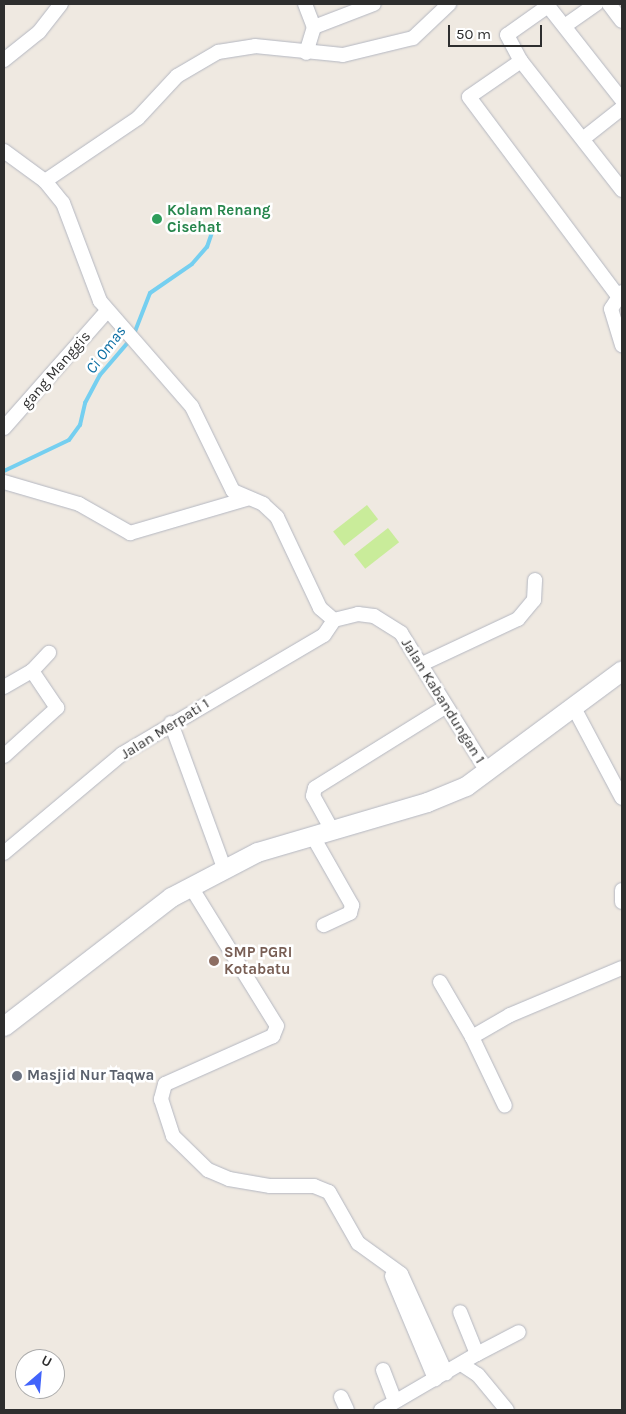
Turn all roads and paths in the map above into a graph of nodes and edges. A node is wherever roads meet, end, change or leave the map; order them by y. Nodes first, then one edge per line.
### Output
1 (61, 4) edge
2 (305, 4) edge
3 (374, 4) edge
4 (449, 4) edge
5 (596, 4) edge
6 (609, 4) edge
7 (622, 21) edge
8 (566, 25) junction
9 (314, 27) junction
10 (306, 53) junction
11 (4, 60) edge
12 (521, 61) junction
13 (622, 100) edge
14 (622, 108) edge
15 (584, 138) junction
16 (5, 154) edge
17 (45, 181) junction
18 (621, 184) edge
19 (620, 294) edge
20 (107, 311) junction
21 (622, 345) edge
22 (4, 428) edge
23 (6, 483) edge
24 (246, 499) junction
25 (534, 580) dead end
26 (334, 620) junction
27 (49, 653) dead end
28 (422, 664) junction
29 (622, 670) edge
30 (32, 671) junction
31 (4, 687) edge
32 (573, 706) junction
33 (445, 707) junction
34 (170, 723) junction
35 (6, 749) edge
36 (488, 773) junction
37 (622, 798) edge
38 (332, 830) junction
39 (312, 835) junction
40 (4, 853) edge
41 (224, 868) junction
42 (191, 887) junction
43 (622, 890) edge
44 (622, 902) edge
45 (324, 925) dead end
46 (622, 968) edge
47 (440, 982) dead end
48 (4, 1026) edge
49 (472, 1036) junction
50 (505, 1106) dead end
51 (392, 1276) dead end
52 (460, 1312) dead end
53 (519, 1332) dead end
54 (477, 1354) junction
55 (461, 1364) junction
56 (383, 1370) dead end
57 (441, 1376) junction
58 (341, 1397) dead end
59 (395, 1401) junction
60 (347, 1410) edge
61 (381, 1410) edge
62 (507, 1410) edge

1 - 11 street
2 - 9 street
3 - 9 street
4 - 10 street
5 - 8 street
6 - 7 street
8 - 12 street
8 - 13 street
9 - 10 street
10 - 17 street
12 - 15 street
12 - 19 street
14 - 15 street
15 - 18 street
16 - 17 street
17 - 20 street
19 - 21 street
20 - 22 street, gang Manggis
20 - 24 street
23 - 24 street
24 - 26 street
25 - 28 street
26 - 28 street, Jalan Kabandungan 1
26 - 34 street, Jalan Merpati 1
27 - 30 street
28 - 33 street, Jalan Kabandungan 1
29 - 32 main road
30 - 31 street
30 - 35 street
32 - 36 main road
32 - 37 street
33 - 36 street, Jalan Kabandungan 1
33 - 38 street
34 - 40 street, Jalan Merpati 1
34 - 41 street
36 - 38 main road
38 - 39 main road
39 - 41 main road
39 - 45 street
41 - 42 main road
42 - 48 main road
42 - 57 street
43 - 44 street
46 - 49 street
47 - 49 street
49 - 50 street
51 - 57 street
52 - 54 street
53 - 54 street
54 - 55 street
55 - 57 street
55 - 62 street
56 - 59 street
57 - 59 street
58 - 60 street
59 - 61 street

